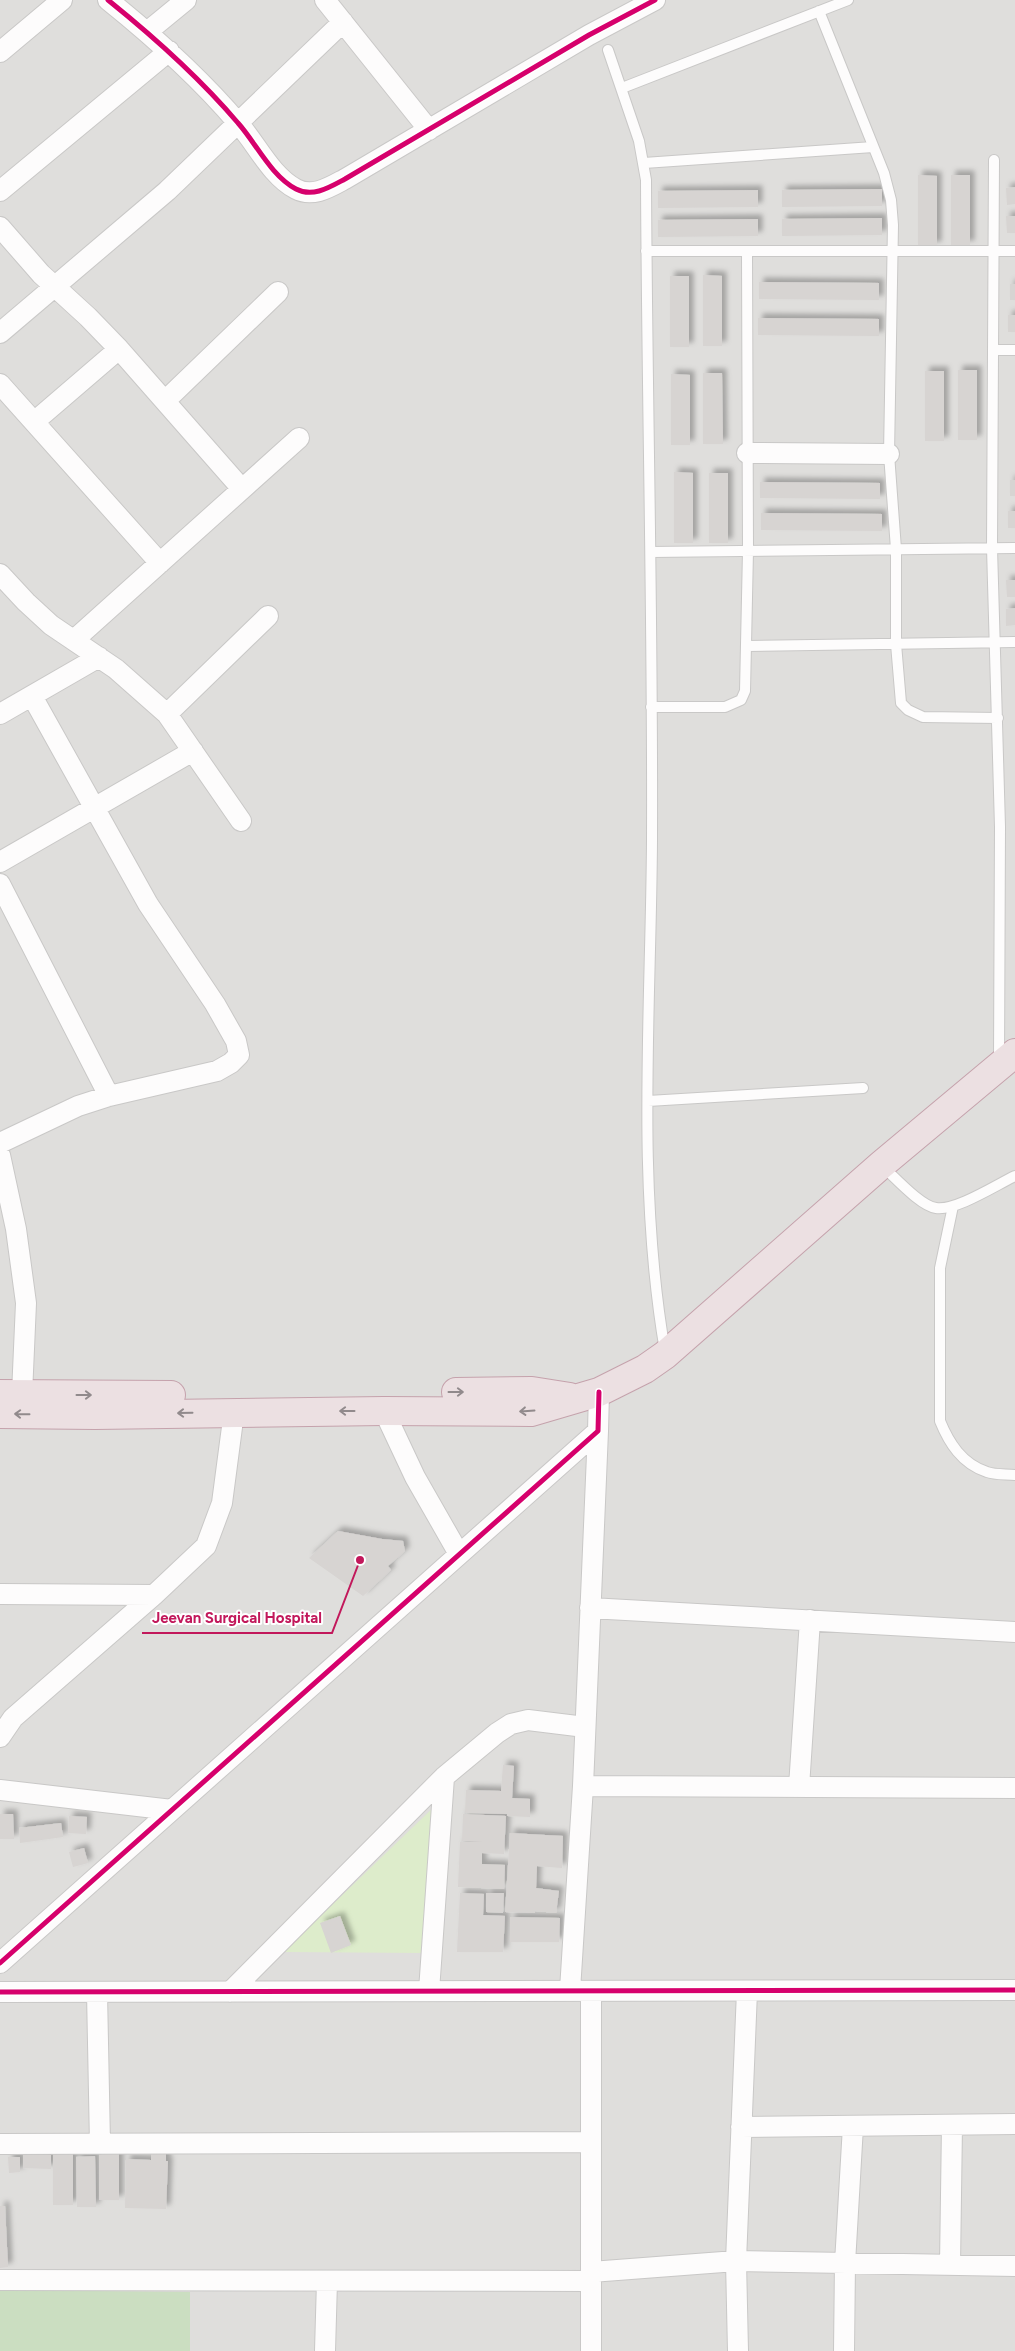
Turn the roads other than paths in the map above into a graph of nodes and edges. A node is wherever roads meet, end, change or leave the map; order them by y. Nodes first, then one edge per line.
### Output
1 (62, 0) edge
2 (108, 0) edge
3 (186, 0) edge
4 (325, 0) edge
5 (655, 0) edge
6 (848, 0) edge
7 (819, 11) junction
8 (343, 22) junction
9 (147, 32) junction
10 (608, 50) dead end
11 (169, 51) junction
12 (0, 52) edge
13 (622, 88) junction
14 (238, 123) junction
15 (429, 130) junction
16 (873, 147) junction
17 (994, 160) dead end
18 (644, 163) junction
19 (0, 191) edge
20 (4, 240) edge
21 (646, 251) junction
22 (747, 251) junction
23 (1015, 251) edge
24 (893, 252) junction
25 (993, 252) junction
26 (55, 286) junction
27 (278, 292) dead end
28 (0, 334) edge
29 (119, 349) junction
30 (993, 350) junction
31 (1015, 350) edge
32 (0, 384) edge
33 (165, 400) junction
34 (34, 422) junction
35 (299, 438) dead end
36 (747, 453) junction
37 (889, 454) junction
38 (242, 488) junction
39 (992, 548) junction
40 (1015, 548) edge
41 (896, 549) junction
42 (748, 551) junction
43 (651, 552) junction
44 (160, 563) junction
45 (2, 581) edge
46 (268, 616) dead end
47 (74, 640) junction
48 (996, 642) junction
49 (1015, 642) edge
50 (896, 644) junction
51 (747, 646) junction
52 (99, 657) junction
53 (32, 696) junction
54 (651, 707) junction
55 (0, 714) edge
56 (167, 714) junction
57 (998, 718) junction
58 (193, 751) junction
59 (94, 809) junction
60 (241, 821) dead end
61 (0, 862) edge
62 (0, 884) edge
63 (1007, 1059) edge
64 (863, 1088) dead end
65 (109, 1096) junction
66 (648, 1101) junction
67 (0, 1143) edge
68 (0, 1155) edge
69 (881, 1165) junction
70 (1015, 1176) edge
71 (953, 1206) junction
72 (665, 1355) junction
73 (11, 1394) edge
74 (587, 1395) junction
75 (384, 1411) junction
76 (234, 1412) junction
77 (0, 1414) edge
78 (598, 1431) junction
79 (1015, 1475) edge
80 (459, 1554) junction
81 (0, 1594) edge
82 (154, 1596) junction
83 (590, 1608) junction
84 (810, 1620) junction
85 (1015, 1632) edge
86 (585, 1727) junction
87 (0, 1737) edge
88 (444, 1777) junction
89 (583, 1786) junction
90 (799, 1787) junction
91 (1015, 1788) edge
92 (0, 1790) edge
93 (172, 1810) junction
94 (0, 1963) edge
95 (570, 1990) junction
96 (1015, 1990) edge
97 (591, 1991) junction
98 (747, 1991) junction
99 (0, 1992) edge
100 (97, 1992) junction
101 (230, 1992) junction
102 (429, 1992) junction
103 (1015, 2124) edge
104 (952, 2125) junction
105 (853, 2126) junction
106 (741, 2127) junction
107 (591, 2142) junction
108 (0, 2144) edge
109 (100, 2144) junction
110 (736, 2261) junction
111 (846, 2263) junction
112 (950, 2265) junction
113 (1015, 2266) edge
114 (591, 2277) junction
115 (0, 2280) edge
116 (327, 2281) junction
117 (325, 2351) edge
118 (591, 2351) edge
119 (738, 2351) edge
120 (844, 2351) edge

1 - 12 street
2 - 9 street
3 - 9 street
4 - 8 street
5 - 15 street
6 - 7 lane
7 - 13 lane
7 - 16 lane
8 - 14 street
8 - 15 street
9 - 11 street
10 - 13 lane
11 - 14 street
11 - 19 street
13 - 18 lane
14 - 15 street
14 - 26 street
16 - 18 lane
16 - 24 lane
17 - 25 lane
18 - 21 lane
20 - 26 street
21 - 22 lane
21 - 43 lane
22 - 24 lane
22 - 36 lane
23 - 25 lane
24 - 25 lane
24 - 37 lane
25 - 30 lane
26 - 28 street
26 - 29 street
27 - 33 street
29 - 33 street
29 - 34 street
30 - 31 lane
30 - 39 lane
32 - 34 street
33 - 38 street
34 - 44 street
35 - 38 street
36 - 37 street
36 - 42 lane
37 - 41 lane
38 - 44 street
39 - 40 lane
39 - 41 lane
39 - 48 lane
41 - 42 lane
41 - 50 lane
42 - 43 lane
42 - 51 lane
43 - 54 lane
44 - 47 street
45 - 47 street
46 - 56 street
47 - 52 street
48 - 49 lane
48 - 50 lane
48 - 57 lane
50 - 51 lane
50 - 57 lane
51 - 54 lane
52 - 53 street
52 - 56 street
53 - 55 street
53 - 59 street
54 - 66 lane
56 - 58 street
57 - 63 lane
58 - 59 street
58 - 60 street
59 - 61 street
59 - 65 street
62 - 65 street
63 - 69 highway
64 - 66 lane
65 - 67 street
66 - 72 lane
68 - 73 street
69 - 71 lane
69 - 72 highway
70 - 71 lane
71 - 79 lane
72 - 74 highway
73 -> 74 highway
74 -> 75 highway
74 - 78 street
75 -> 76 highway
75 - 80 street
76 -> 77 highway
76 - 82 street
78 - 80 street
78 - 83 street
80 - 93 street
81 - 82 street
82 - 87 street
83 - 84 street
83 - 86 street
84 - 85 street
84 - 90 street
86 - 88 street
86 - 89 street
88 - 101 street
88 - 102 street
89 - 90 street
89 - 95 street
90 - 91 street
92 - 93 street
93 - 94 street
95 - 97 street
95 - 102 street
96 - 98 street
97 - 98 street
97 - 107 street
98 - 106 street
99 - 100 street
100 - 101 street
100 - 109 street
101 - 102 street
103 - 104 street
104 - 105 street
104 - 112 street
105 - 106 street
105 - 111 street
106 - 110 street
107 - 109 street
107 - 114 street
108 - 109 street
110 - 111 street
110 - 114 street
110 - 119 street
111 - 112 street
111 - 120 street
112 - 113 street
114 - 116 street
114 - 118 street
115 - 116 street
116 - 117 street

